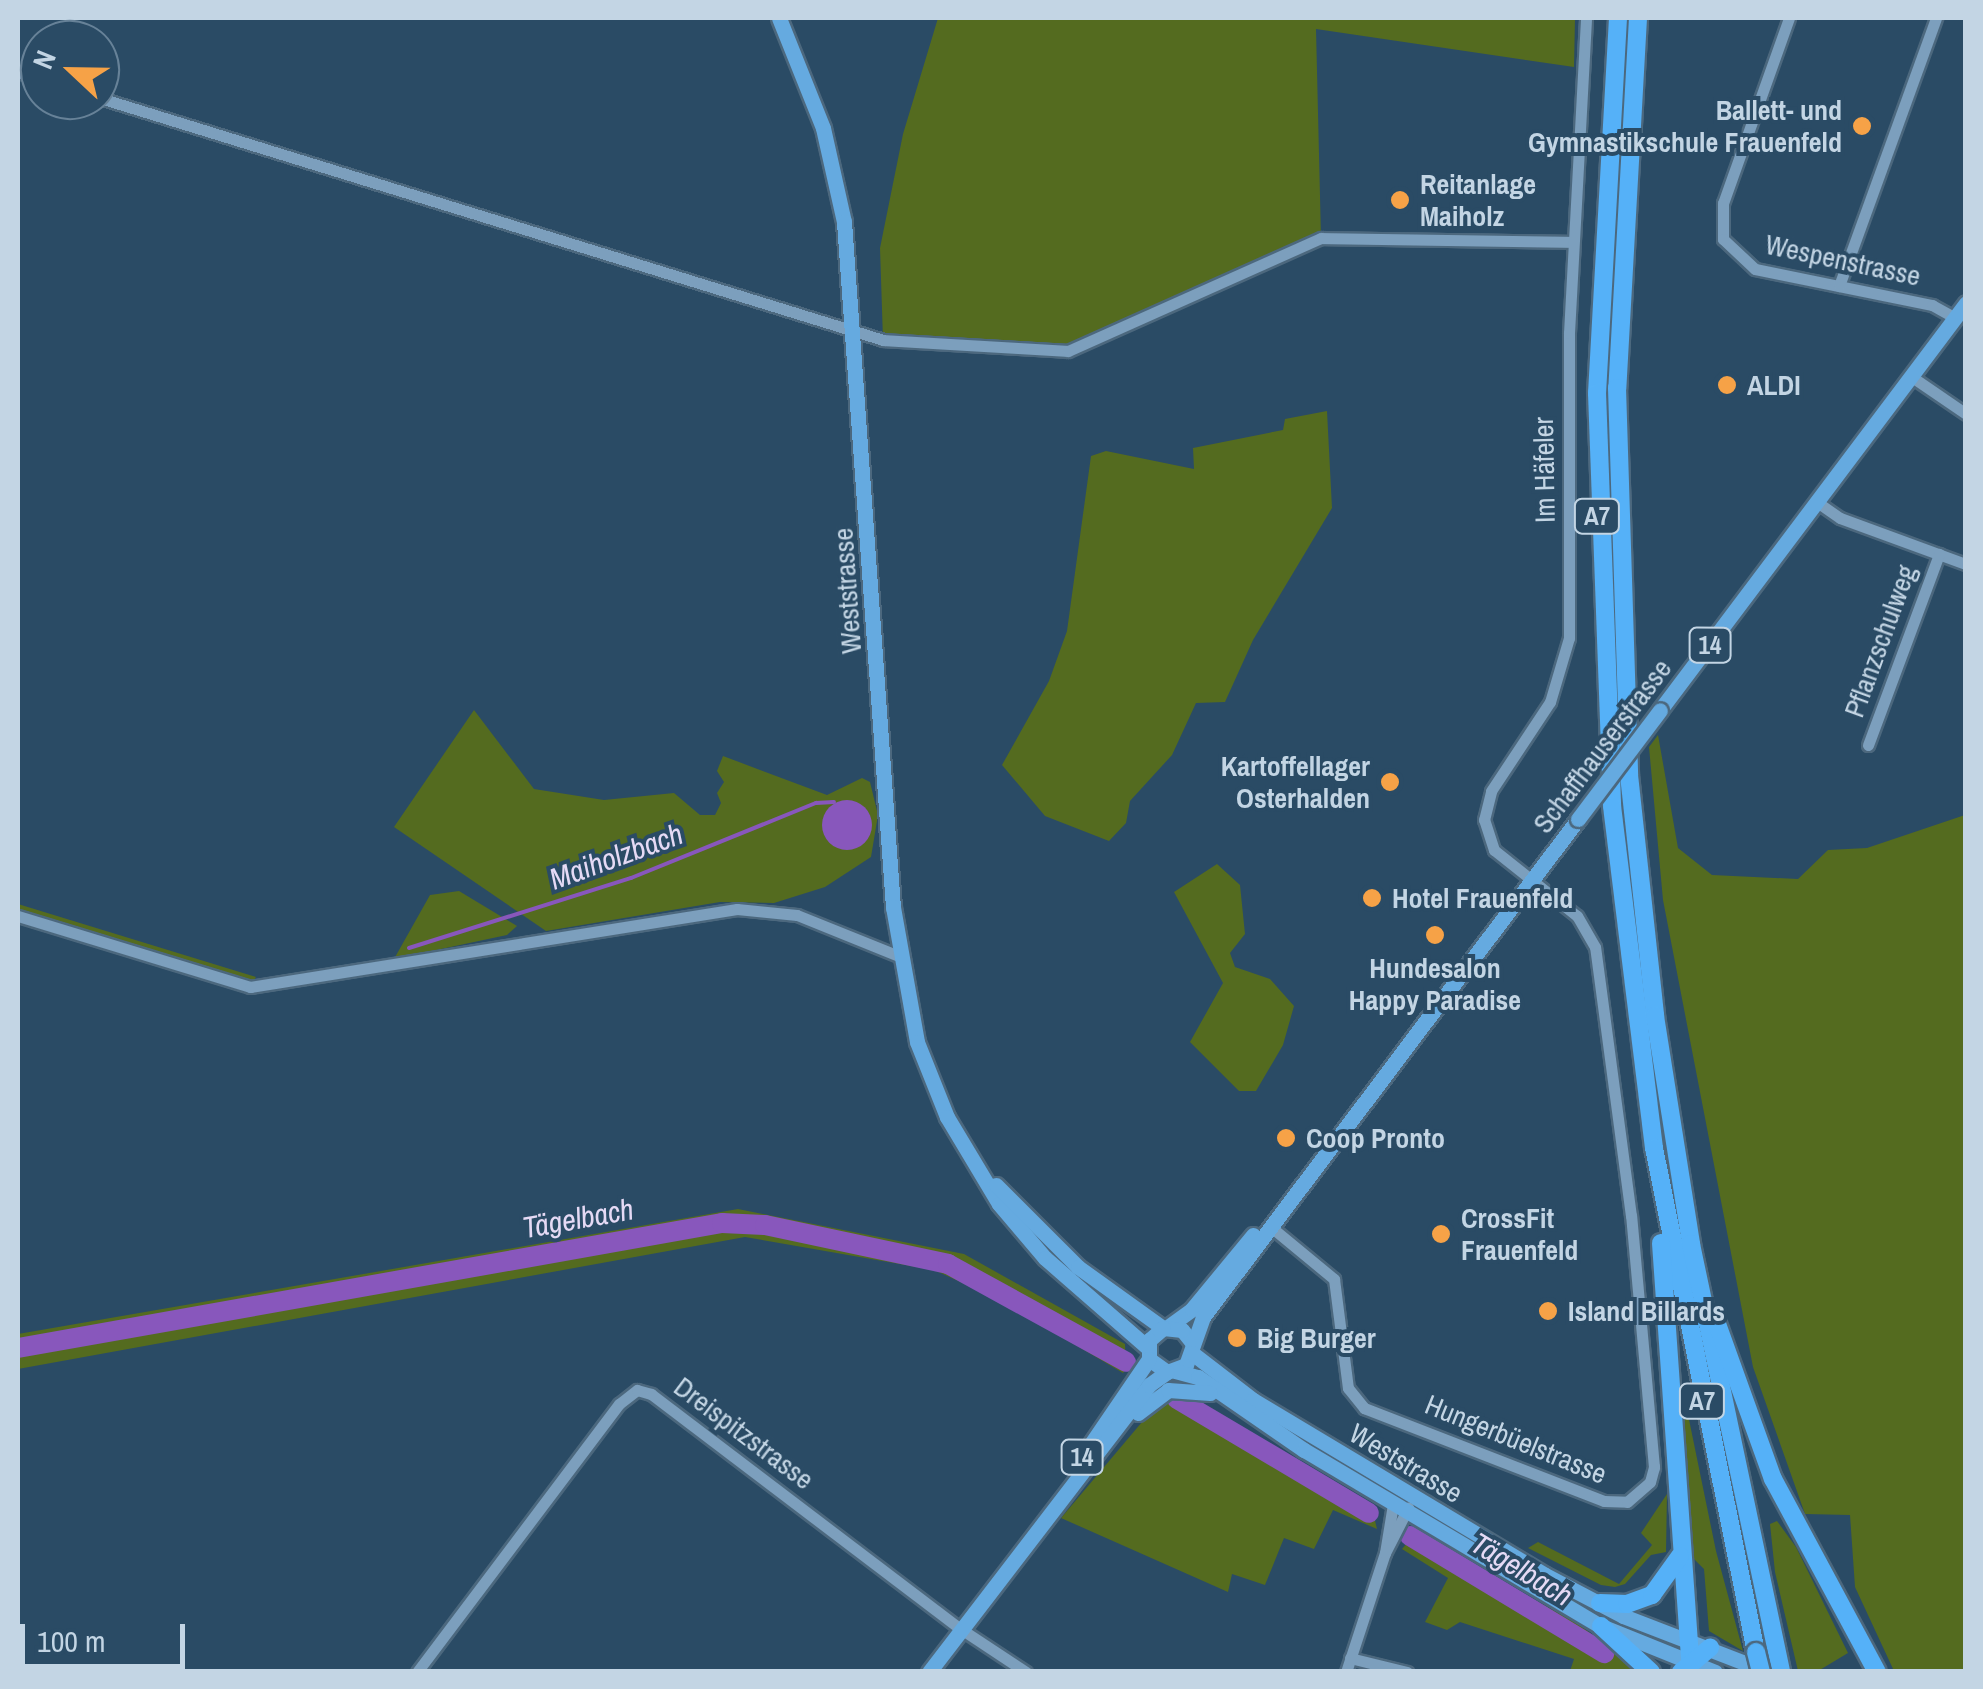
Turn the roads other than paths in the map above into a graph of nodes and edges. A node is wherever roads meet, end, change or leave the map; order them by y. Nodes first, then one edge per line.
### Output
1 (779, 18) edge
2 (1586, 18) edge
3 (1618, 18) edge
4 (1638, 18) edge
5 (1788, 18) edge
6 (1936, 18) edge
7 (120, 104) edge
8 (1573, 242) junction
9 (1839, 286) junction
10 (1966, 303) edge
11 (1955, 318) junction
12 (855, 336) junction
13 (1912, 377) junction
14 (1966, 414) edge
15 (1818, 502) junction
16 (1939, 554) junction
17 (1966, 564) edge
18 (1864, 709) dead end
19 (1880, 715) junction
20 (1868, 745) dead end
21 (1531, 881) junction
22 (18, 916) edge
23 (899, 956) junction
24 (1654, 1148) junction
25 (971, 1158) junction
26 (1312, 1168) junction
27 (1271, 1226) junction
28 (1691, 1244) junction
29 (1166, 1327) junction
30 (1192, 1347) junction
31 (1148, 1353) junction
32 (1171, 1372) junction
33 (1228, 1398) junction
34 (1060, 1503) junction
35 (1400, 1507) junction
36 (1682, 1551) junction
37 (1017, 1556) junction
38 (1600, 1604) junction
39 (1602, 1626) junction
40 (961, 1630) junction
41 (1690, 1640) junction
42 (1859, 1646) junction
43 (1710, 1648) junction
44 (1354, 1659) junction
45 (1685, 1667) edge
46 (1772, 1668) edge
47 (417, 1672) edge
48 (929, 1672) edge
49 (1026, 1672) edge
50 (1346, 1672) edge
51 (1407, 1672) edge
52 (1650, 1672) edge
53 (1714, 1672) edge
54 (1860, 1672) edge
55 (1876, 1672) edge

1 - 12 main road, Weststrasse
2 - 8 street, Im Häfeler
3 - 24 highway, A7
4 - 28 highway, A7
5 - 9 street, Wespenstrasse
6 - 9 street
7 - 12 street
8 - 12 street
8 - 21 street, Im Häfeler
9 - 11 street, Wespenstrasse
10 - 11 main road, Schaffhauserstrasse / 14
11 - 13 main road, Schaffhauserstrasse / 14
12 - 23 main road, Weststrasse
13 - 14 street
13 - 15 main road, Schaffhauserstrasse / 14
15 - 16 street
15 - 21 main road, Schaffhauserstrasse / 14, bridge
16 - 17 street
16 - 19 street, Pflanzschulweg
18 - 19 street
19 - 20 street, Pflanzschulweg
21 - 26 main road, Schaffhauserstrasse / 14
21 - 27 street, Hungerbüelstrasse
22 - 23 street
23 - 25 main road, Weststrasse
24 - 36 highway, A7
24 - 46 highway, A7, bridge
25 - 29 main road, Weststrasse
25 - 31 main road, Weststrasse
26 - 27 main road, Schaffhauserstrasse / 14
26 - 29 main road, Schaffhauserstrasse / 14
27 - 30 main road, Schaffhauserstrasse / 14
28 - 42 highway, A7
28 - 46 highway, A7
29 - 30 main road, Weststrasse
29 - 31 main road, Schaffhauserstrasse
30 - 32 main road, Schaffhauserstrasse
30 - 35 main road, Weststrasse
31 - 32 main road, Weststrasse
31 - 37 main road, 14
32 - 33 main road, Weststrasse
32 - 34 main road, 14
33 - 34 main road, Weststrasse
33 - 35 main road, Weststrasse
34 - 37 main road, 14
35 - 38 main road, Weststrasse
35 - 39 main road, Weststrasse
35 - 44 street
36 - 38 highway
36 - 41 highway, A7
37 - 40 main road, 14
38 - 41 main road, Weststrasse
39 - 45 main road, Weststrasse
39 - 52 highway
40 - 47 street, Dreispitzstrasse
40 - 48 main road, 14
40 - 49 street
41 - 43 main road, Weststrasse
41 - 45 highway, A7
42 - 54 highway, A7
42 - 55 highway, A7
43 - 45 highway
43 - 46 main road, Weststrasse
44 - 50 street
44 - 51 street
45 - 53 main road, Weststrasse

